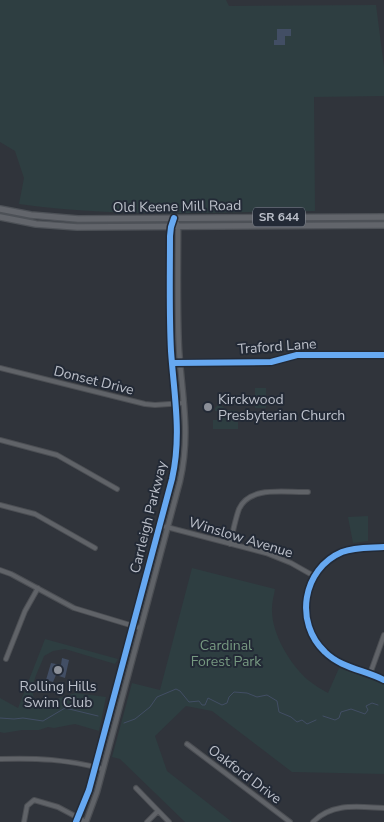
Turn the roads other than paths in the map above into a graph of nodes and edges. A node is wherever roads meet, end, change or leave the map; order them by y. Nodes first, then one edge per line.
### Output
1 (0, 209) edge
2 (0, 217) edge
3 (384, 217) edge
4 (174, 218) junction
5 (383, 225) edge
6 (171, 226) junction
7 (178, 226) junction
8 (384, 355) edge
9 (172, 362) junction
10 (180, 362) junction
11 (0, 368) edge
12 (184, 403) junction
13 (176, 404) junction
14 (0, 440) edge
15 (117, 489) dead end
16 (308, 492) dead end
17 (0, 505) edge
18 (160, 524) junction
19 (168, 527) junction
20 (230, 544) junction
21 (384, 547) edge
22 (95, 548) dead end
23 (0, 570) edge
24 (314, 576) junction
25 (38, 588) junction
26 (132, 626) junction
27 (140, 628) junction
28 (384, 635) edge
29 (6, 659) dead end
30 (370, 674) junction
31 (384, 680) edge
32 (187, 744) dead end
33 (0, 759) edge
34 (95, 767) junction
35 (103, 769) junction
36 (136, 788) dead end
37 (384, 808) edge
38 (158, 811) junction
39 (78, 820) edge
40 (24, 822) edge
41 (86, 822) edge
42 (147, 822) edge
43 (169, 822) edge
44 (290, 822) edge
45 (313, 822) edge

1 - 4 main road, Old Keene Mill Road / SR 644
2 - 6 main road, Old Keene Mill Road / SR 644
3 - 4 main road, Old Keene Mill Road / SR 644
4 - 6 street, Carrleigh Parkway
4 - 7 street, Carrleigh Parkway
5 - 7 main road, Old Keene Mill Road / SR 644
6 - 7 main road, Old Keene Mill Road / SR 644
6 - 9 street, Carrleigh Parkway
7 - 10 street, Carrleigh Parkway
8 - 10 street, Traford Lane
9 - 10 street, Traford Lane
9 - 13 street, Carrleigh Parkway
10 - 12 street, Carrleigh Parkway
11 - 13 street, Donset Drive
12 - 13 street, Donset Drive
12 - 19 street, Carrleigh Parkway
13 - 18 street, Carrleigh Parkway
14 - 15 street
16 - 20 street
17 - 22 street
18 - 19 street, Winslow Avenue
18 - 26 street, Carrleigh Parkway
19 - 20 street, Winslow Avenue
19 - 27 street, Carrleigh Parkway
20 - 24 street, Winslow Avenue
21 - 24 street
23 - 25 street
24 - 30 street
25 - 26 street
25 - 29 street
26 - 27 street
26 - 34 street, Carrleigh Parkway
27 - 35 street, Carrleigh Parkway
28 - 30 street
30 - 31 street
32 - 44 street, Oakford Drive
33 - 34 street
34 - 35 street
34 - 39 street, Carrleigh Parkway
35 - 41 street, Carrleigh Parkway
36 - 38 street
37 - 45 street
38 - 42 street
38 - 43 street
39 - 40 street
39 - 41 street

